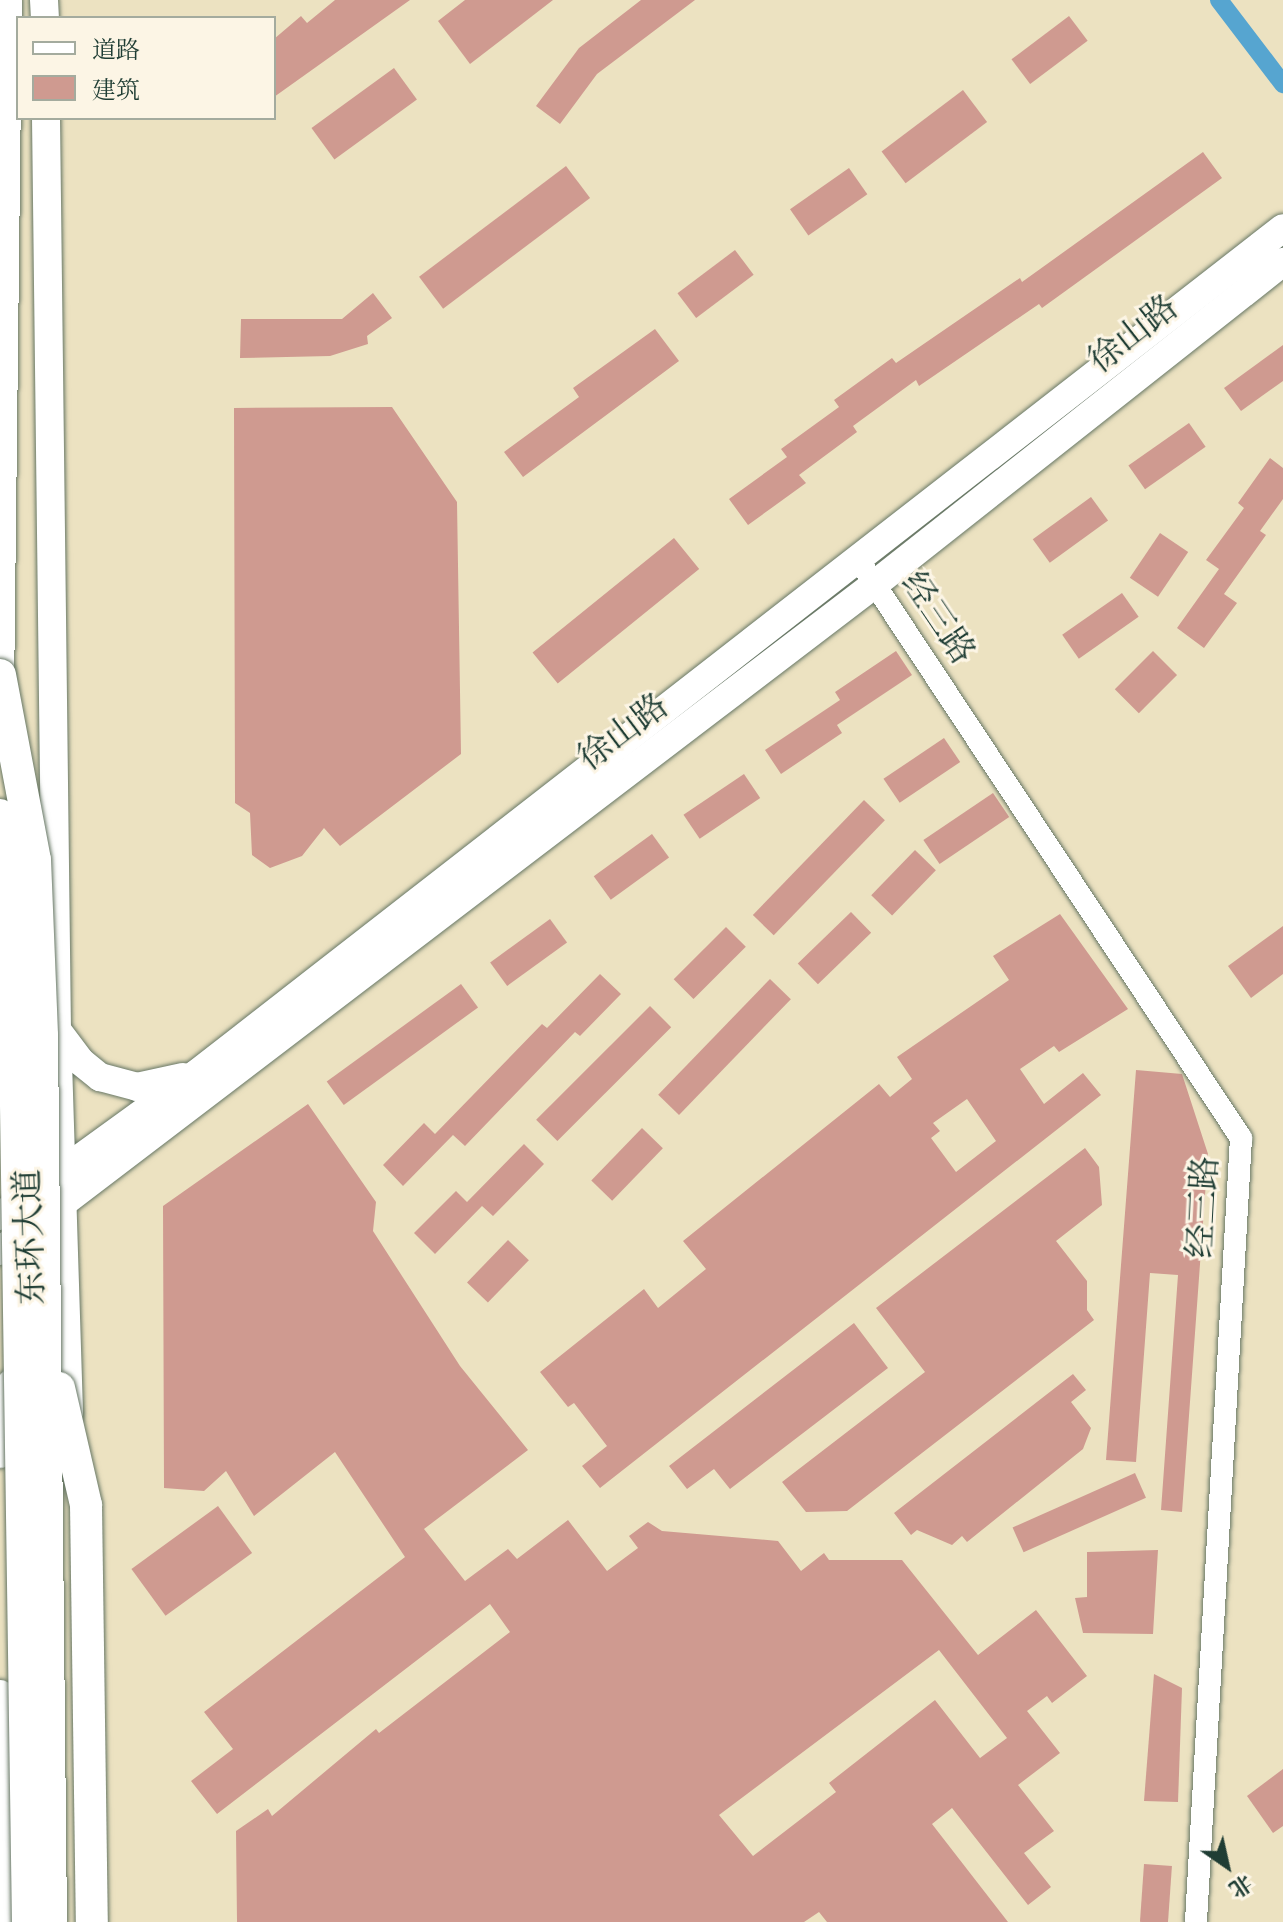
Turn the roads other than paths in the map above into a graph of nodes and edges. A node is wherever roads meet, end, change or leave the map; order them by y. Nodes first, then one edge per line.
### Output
1 (8, 0) edge
2 (4, 74) edge
3 (46, 120) edge
4 (1283, 228) edge
5 (3, 230) edge
6 (48, 234) junction
7 (1283, 262) edge
8 (3, 273) edge
9 (47, 278) junction
10 (3, 440) edge
11 (867, 573) junction
12 (0, 675) edge
13 (0, 696) edge
14 (0, 815) edge
15 (57, 1030) junction
16 (196, 1074) junction
17 (64, 1171) junction
18 (66, 1204) junction
19 (0, 1216) edge
20 (0, 1251) edge
21 (32, 1337) junction
22 (0, 1452) edge
23 (0, 1694) edge
24 (3, 1922) edge
25 (28, 1922) edge
26 (51, 1922) edge
27 (76, 1922) edge
28 (92, 1922) edge
29 (1196, 1922) edge

1 - 2 main road
2 - 5 main road
3 - 6 main road, 东环大道
4 - 11 main road, 徐山路
5 - 6 main road
5 - 8 main road
6 - 9 main road, 东环大道
7 - 11 main road, 徐山路
8 - 9 main road
8 - 10 main road
9 - 15 main road, 东环大道
10 - 13 main road
11 - 16 main road, 徐山路
11 - 18 main road, 徐山路
11 - 29 street, 经三路
12 - 21 highway, bridge
14 - 21 highway, bridge
15 - 16 main road
15 - 17 main road, 东环大道
16 - 17 main road, 徐山路
17 - 18 main road, 东环大道
17 - 19 main road, 徐山路
18 - 20 main road, 徐山路
18 - 27 main road, 东环大道
21 - 22 highway, bridge
21 - 25 highway, bridge
21 - 26 highway, bridge
21 - 28 highway, bridge
23 - 24 main road

